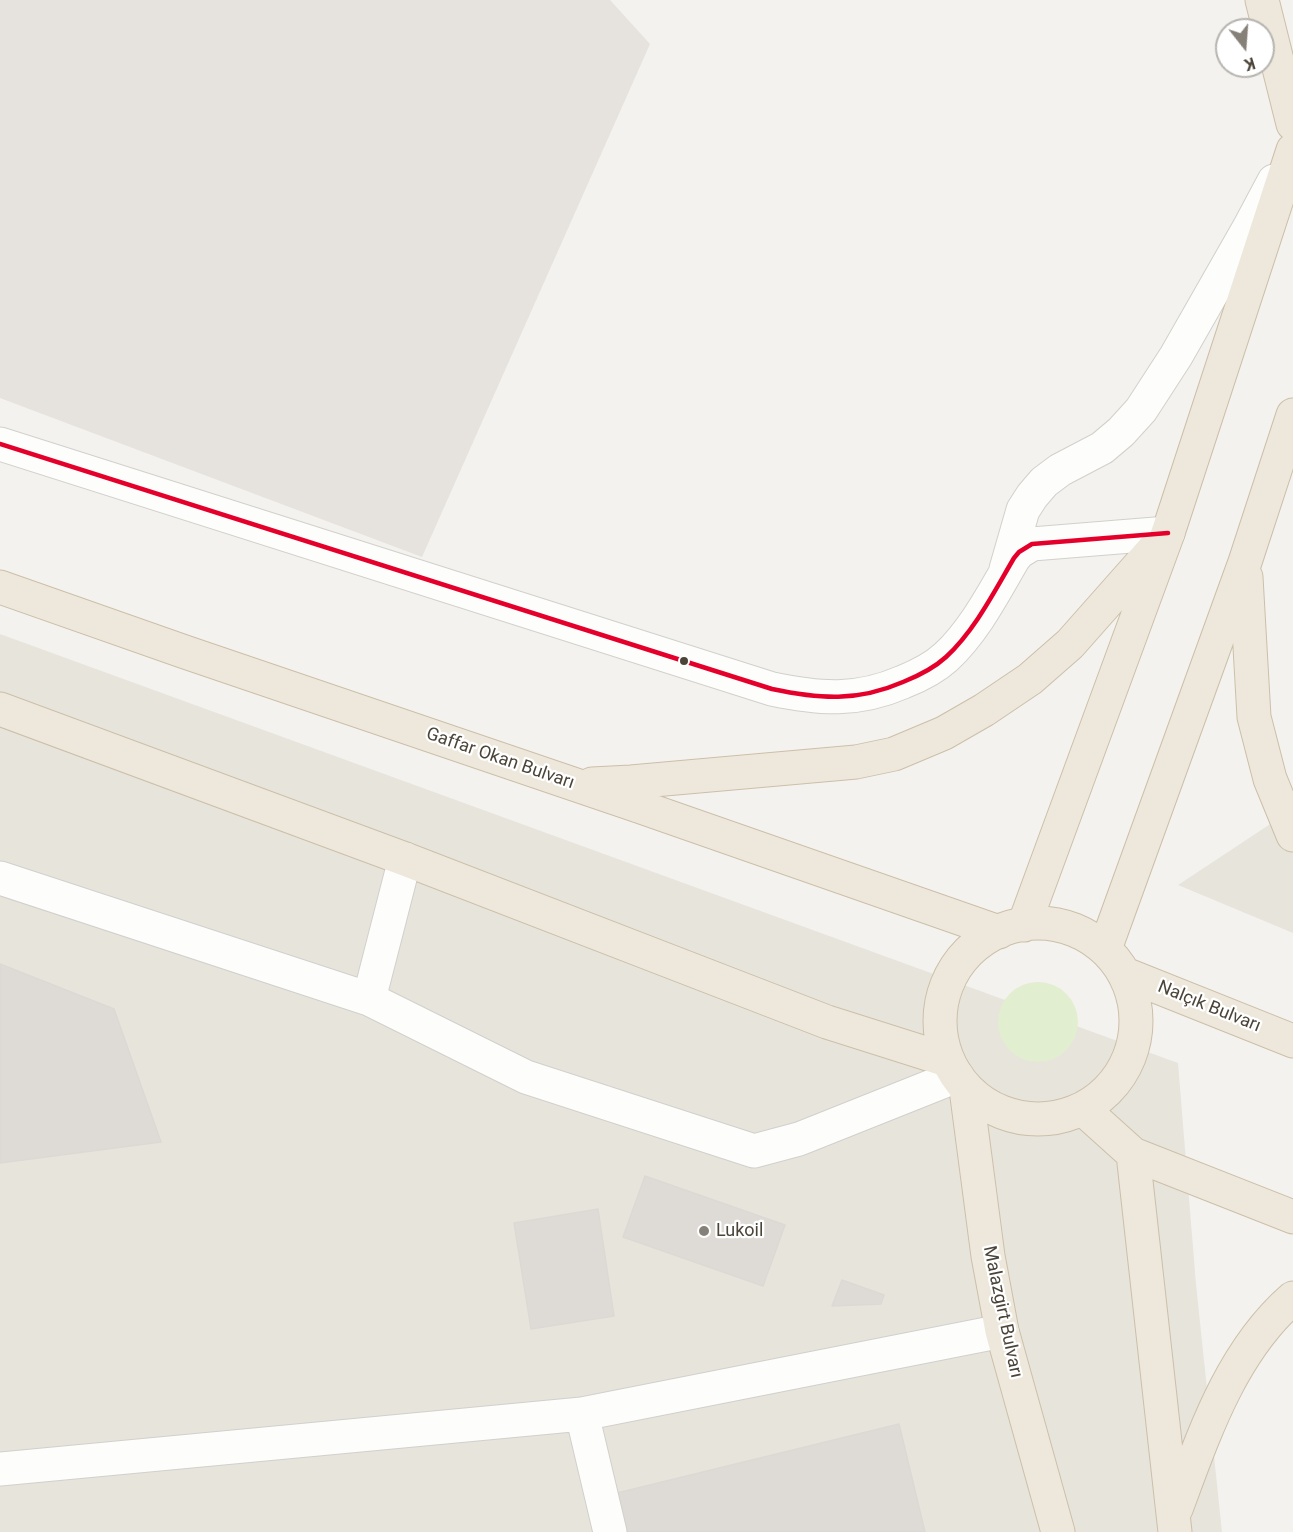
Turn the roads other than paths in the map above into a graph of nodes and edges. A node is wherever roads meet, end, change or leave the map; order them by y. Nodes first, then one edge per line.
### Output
1 (1262, 0) edge
2 (1293, 124) edge
3 (1293, 145) edge
4 (1293, 150) edge
5 (1293, 415) edge
6 (0, 444) edge
7 (1168, 533) junction
8 (1245, 562) junction
9 (1005, 574) junction
10 (0, 587) edge
11 (0, 710) edge
12 (574, 785) junction
13 (1293, 835) edge
14 (405, 859) junction
15 (0, 878) edge
16 (1012, 928) junction
17 (1115, 961) junction
18 (369, 999) junction
19 (1293, 1041) edge
20 (957, 1075) junction
21 (1083, 1109) junction
22 (1133, 1154) junction
23 (1293, 1217) edge
24 (1293, 1298) edge
25 (1002, 1331) junction
26 (582, 1414) junction
27 (0, 1468) edge
28 (1174, 1524) edge
29 (610, 1532) edge
30 (1058, 1532) edge

1 - 2 highway
3 - 9 street
4 - 7 highway
5 - 8 highway
6 - 9 street
7 - 9 street
7 - 12 highway
7 - 16 highway
8 - 13 highway
8 - 17 highway
10 - 12 highway, Gaffar Okan Bulvarı
11 - 14 highway
12 - 16 highway, Gaffar Okan Bulvarı
14 - 18 street
14 - 20 highway
15 - 18 street
16 - 17 highway
16 - 20 highway
17 - 19 highway, Nalçık Bulvarı
17 - 21 highway
18 - 20 street
20 - 21 highway
20 - 25 highway, Malazgirt Bulvarı
21 - 22 highway
22 - 23 highway
22 - 28 highway
24 - 28 highway
25 - 26 street
25 - 30 highway, Malazgirt Bulvarı
26 - 27 street
26 - 29 street

